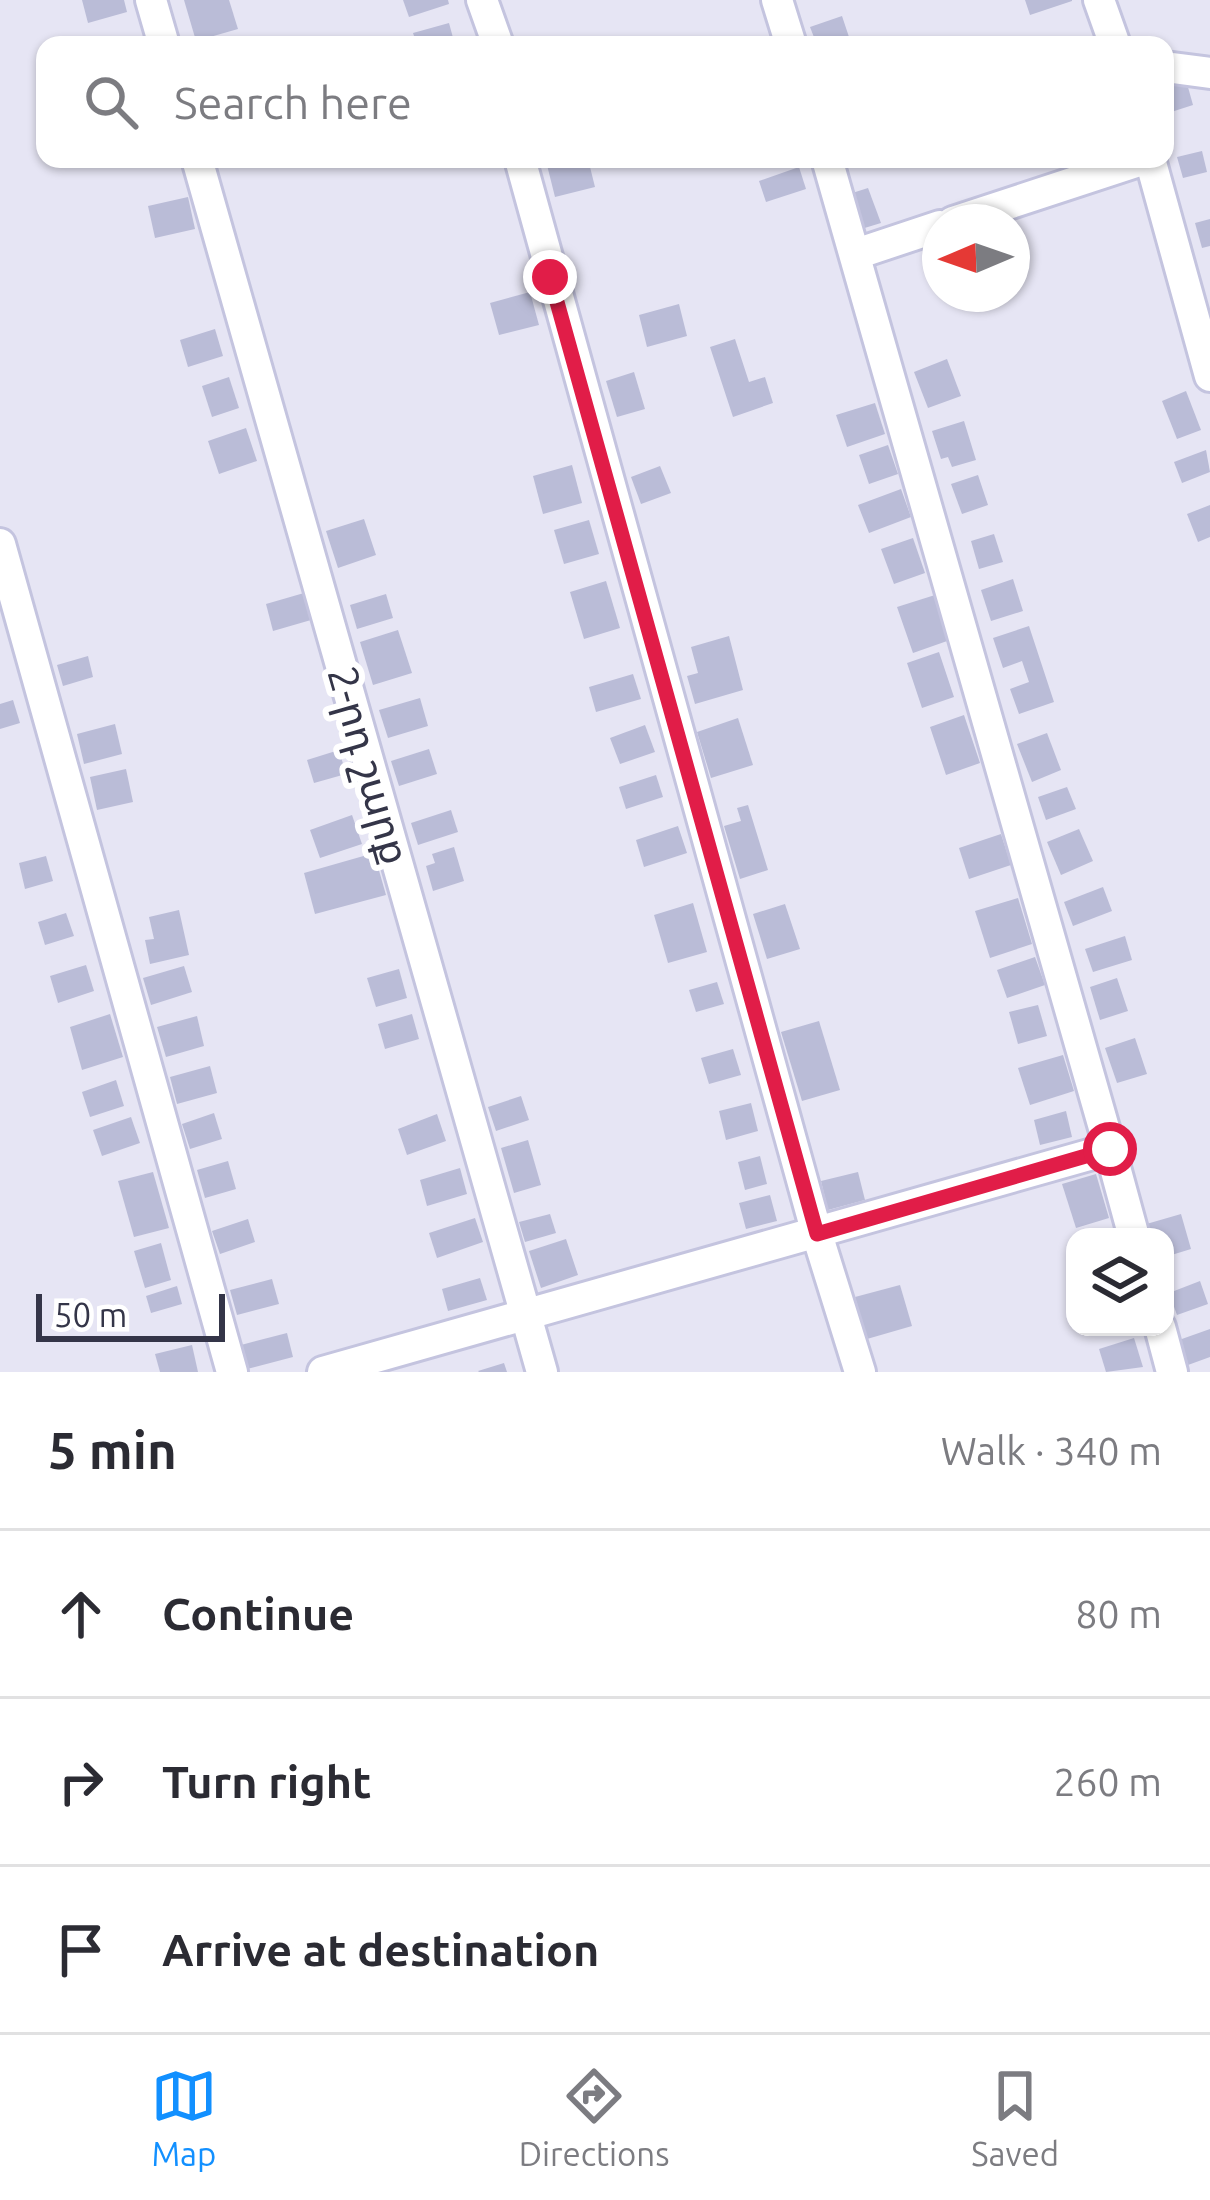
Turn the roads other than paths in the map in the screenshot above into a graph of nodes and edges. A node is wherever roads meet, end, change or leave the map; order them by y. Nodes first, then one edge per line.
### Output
1 (151, 0) edge
2 (482, 0) edge
3 (778, 0) edge
4 (1099, 0) edge
5 (161, 36) edge
6 (494, 36) edge
7 (788, 36) edge
8 (1112, 36) edge
9 (1174, 69) edge
10 (1210, 73) edge
11 (199, 168) edge
12 (522, 168) edge
13 (829, 168) edge
14 (1119, 168) edge
15 (1150, 168) edge
16 (1008, 204) edge
17 (922, 232) edge
18 (856, 254) junction
19 (1210, 376) edge
20 (0, 544) edge
21 (1110, 1149) junction
22 (1132, 1228) edge
23 (817, 1234) junction
24 (526, 1316) junction
25 (1162, 1336) edge
26 (232, 1372) edge
27 (322, 1372) edge
28 (542, 1372) edge
29 (860, 1372) edge
30 (1172, 1372) edge

1 - 5 street
2 - 6 street
3 - 7 street
4 - 8 street
9 - 10 street
11 - 24 street, 2-րդ շարք
12 - 23 street
13 - 18 street
14 - 16 street
15 - 19 street
17 - 18 street
18 - 21 street
20 - 26 street
21 - 22 street
21 - 23 street
23 - 24 street
23 - 29 street
24 - 27 street
24 - 28 street, 2-րդ շարք
25 - 30 street

